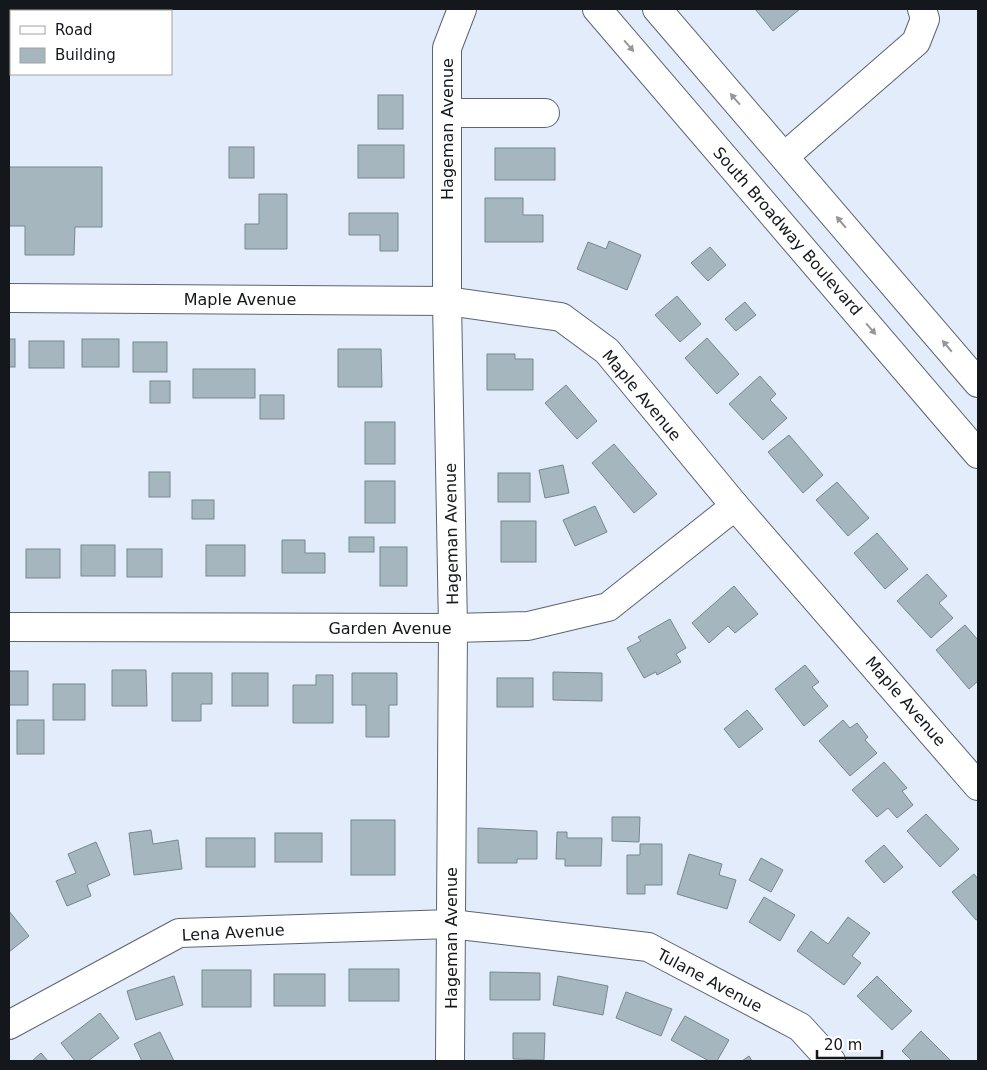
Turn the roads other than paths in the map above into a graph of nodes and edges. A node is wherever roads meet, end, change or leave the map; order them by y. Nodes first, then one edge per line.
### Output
1 (462, 9) edge
2 (598, 9) edge
3 (657, 9) edge
4 (922, 9) edge
5 (447, 112) junction
6 (545, 112) dead end
7 (785, 156) junction
8 (9, 298) edge
9 (447, 301) junction
10 (978, 383) edge
11 (978, 454) edge
12 (734, 506) junction
13 (9, 627) edge
14 (453, 628) junction
15 (978, 786) edge
16 (451, 924) junction
17 (9, 1025) edge
18 (450, 1061) edge
19 (831, 1061) edge

1 - 5 street, Hageman Avenue
2 -> 11 street, South Broadway Boulevard
7 -> 3 street
4 - 7 street
5 - 6 street
5 - 9 street, Hageman Avenue
10 -> 7 street
8 - 9 street, Maple Avenue
9 - 12 street, Maple Avenue
9 - 14 street, Hageman Avenue
12 - 14 street, Garden Avenue
12 - 15 street, Maple Avenue
13 - 14 street, Garden Avenue
14 - 16 street, Hageman Avenue
16 - 17 street, Lena Avenue
16 - 18 street, Hageman Avenue
16 - 19 street, Tulane Avenue

